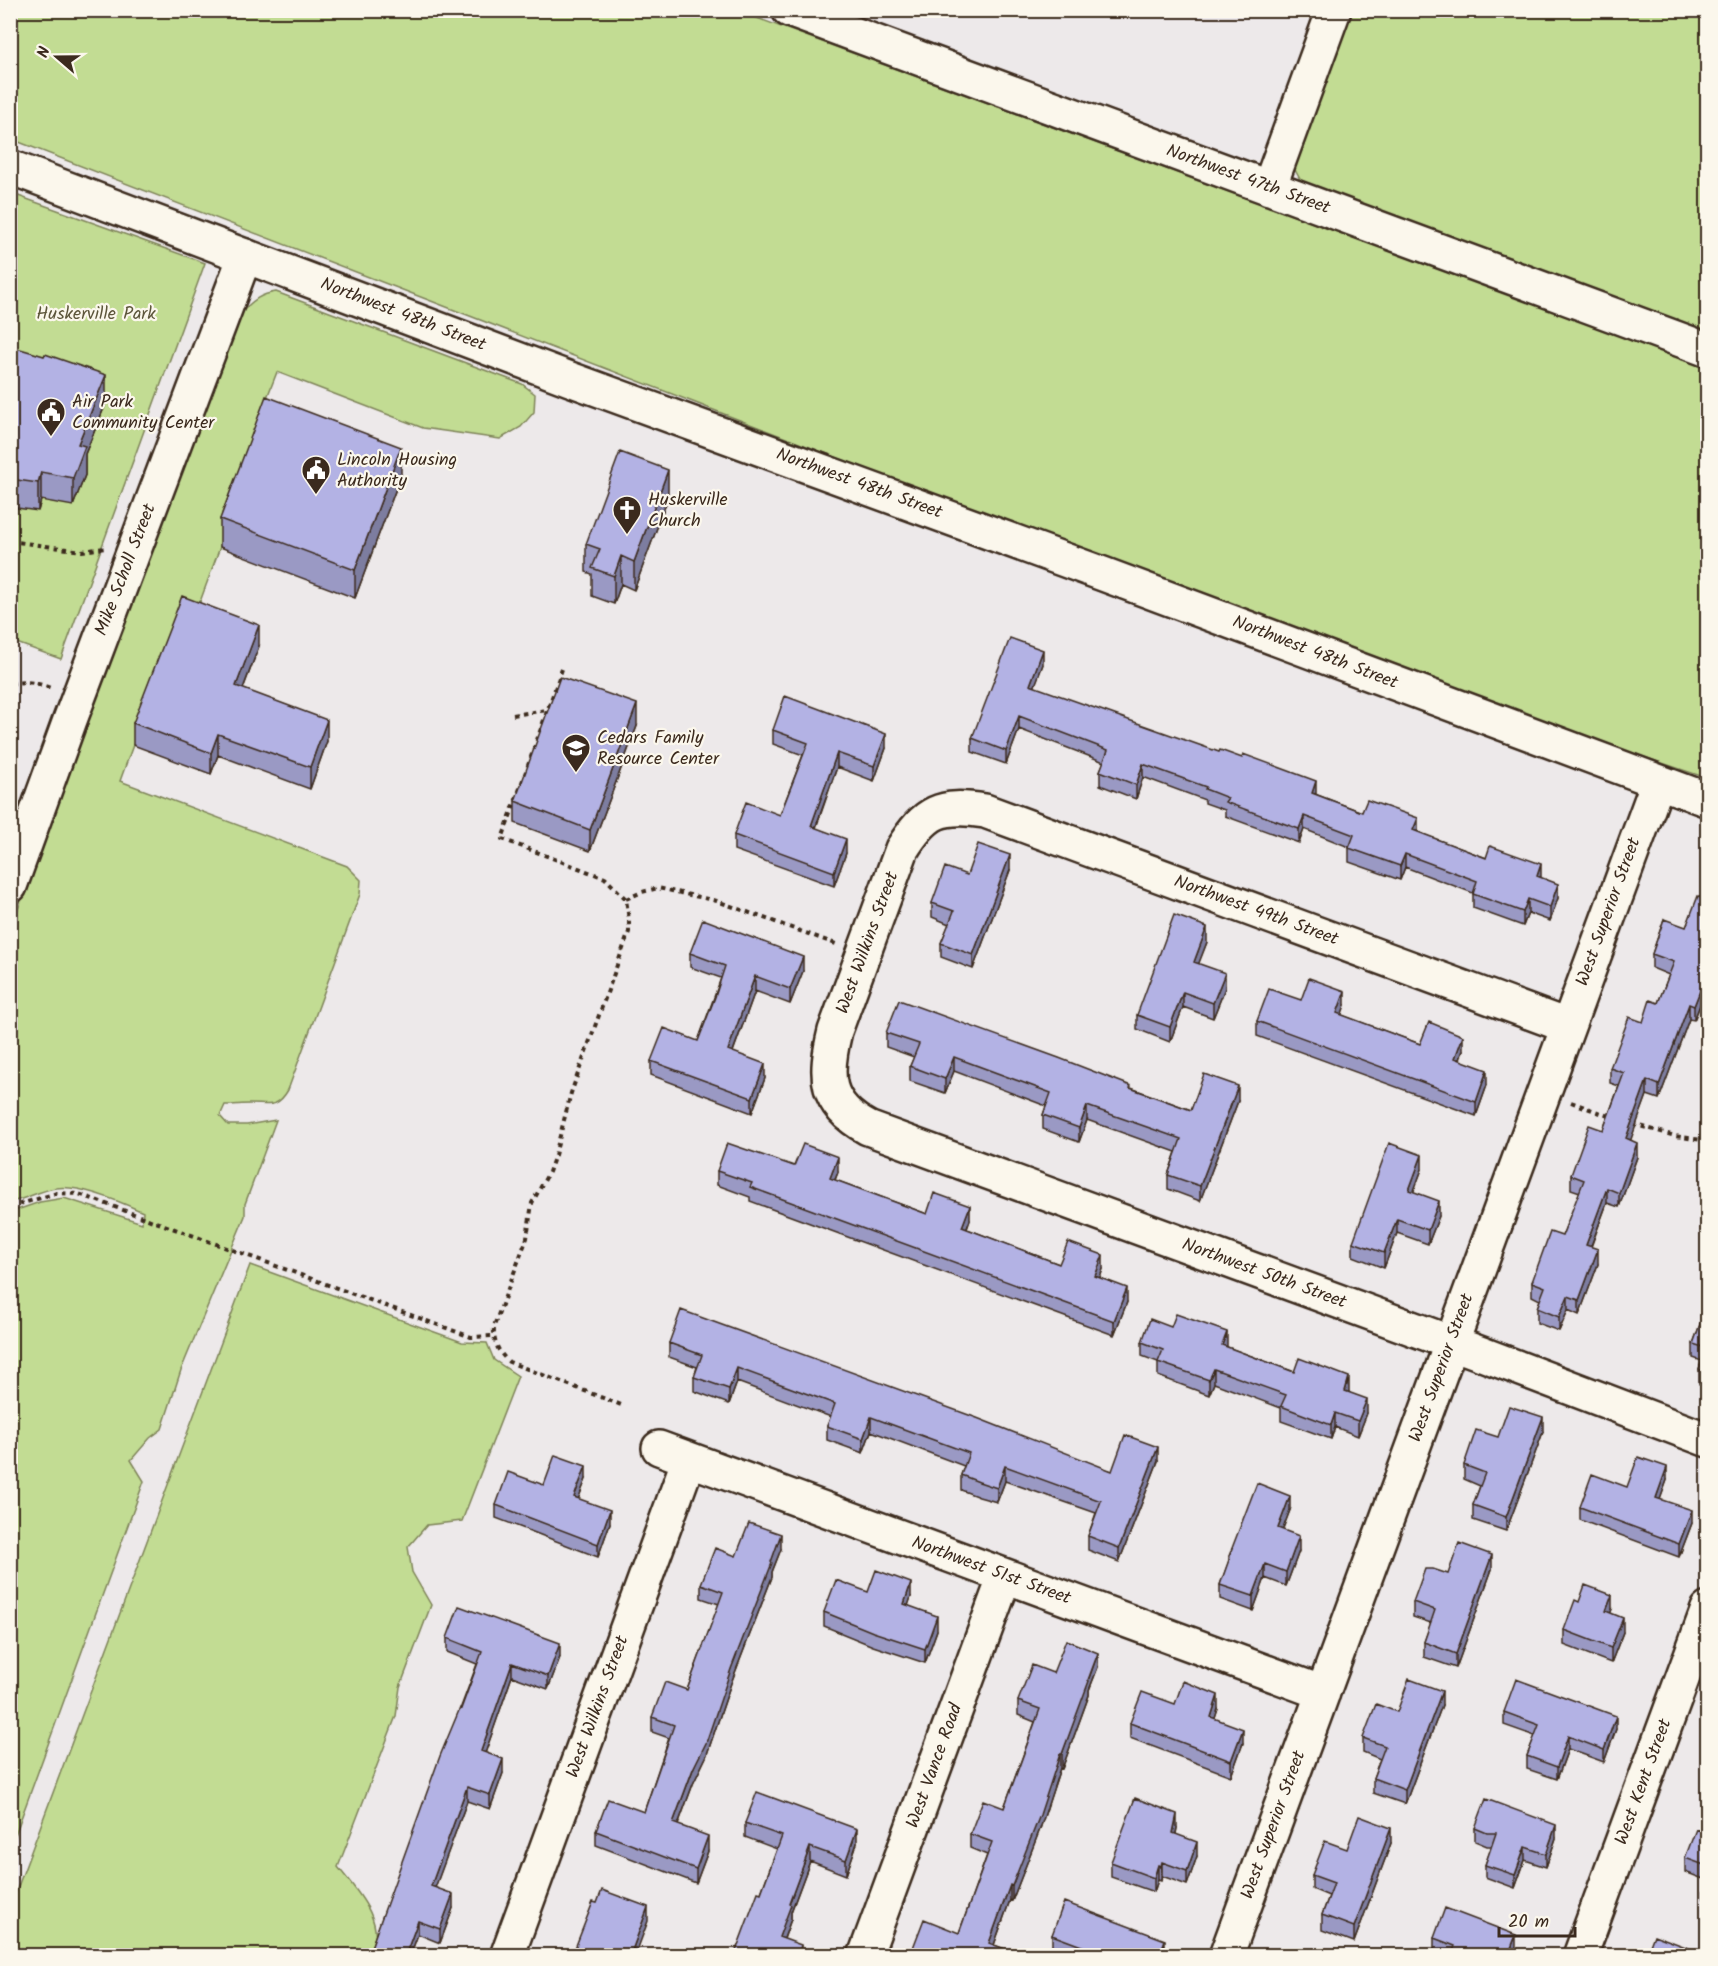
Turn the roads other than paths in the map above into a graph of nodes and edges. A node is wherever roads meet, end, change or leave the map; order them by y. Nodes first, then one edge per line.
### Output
1 (789, 10) edge
2 (1334, 10) edge
3 (833, 18) edge
4 (10, 167) edge
5 (1269, 188) junction
6 (245, 256) junction
7 (1707, 350) edge
8 (1658, 782) junction
9 (1707, 800) edge
10 (943, 810) joint
11 (10, 886) edge
12 (1568, 1026) junction
13 (831, 1093) joint
14 (1451, 1343) junction
15 (1707, 1440) edge
16 (659, 1448) dead end
17 (689, 1459) junction
18 (1005, 1576) junction
19 (1707, 1609) edge
20 (1323, 1693) junction
21 (507, 1956) edge
22 (865, 1956) edge
23 (1226, 1956) edge
24 (1580, 1956) edge

1 - 3 street, Northwest 47th Street
2 - 5 street
3 - 5 street, Northwest 47th Street
4 - 6 street, Northwest 48th Street
5 - 7 street, Northwest 47th Street
6 - 8 street, Northwest 48th Street
6 - 11 street, Mike Scholl Street
8 - 9 street, Northwest 48th Street
8 - 12 street, West Superior Street
10 - 12 street, Northwest 49th Street
10 - 13 street, West Wilkins Street
12 - 14 street, West Superior Street
13 - 14 street, Northwest 50th Street
14 - 15 street, Northwest 50th Street
14 - 20 street, West Superior Street
16 - 17 street, Northwest 51st Street
17 - 18 street, Northwest 51st Street
17 - 21 street, West Wilkins Street
18 - 20 street, Northwest 51st Street
18 - 22 street, West Vance Road
19 - 24 street, West Kent Street
20 - 23 street, West Superior Street

